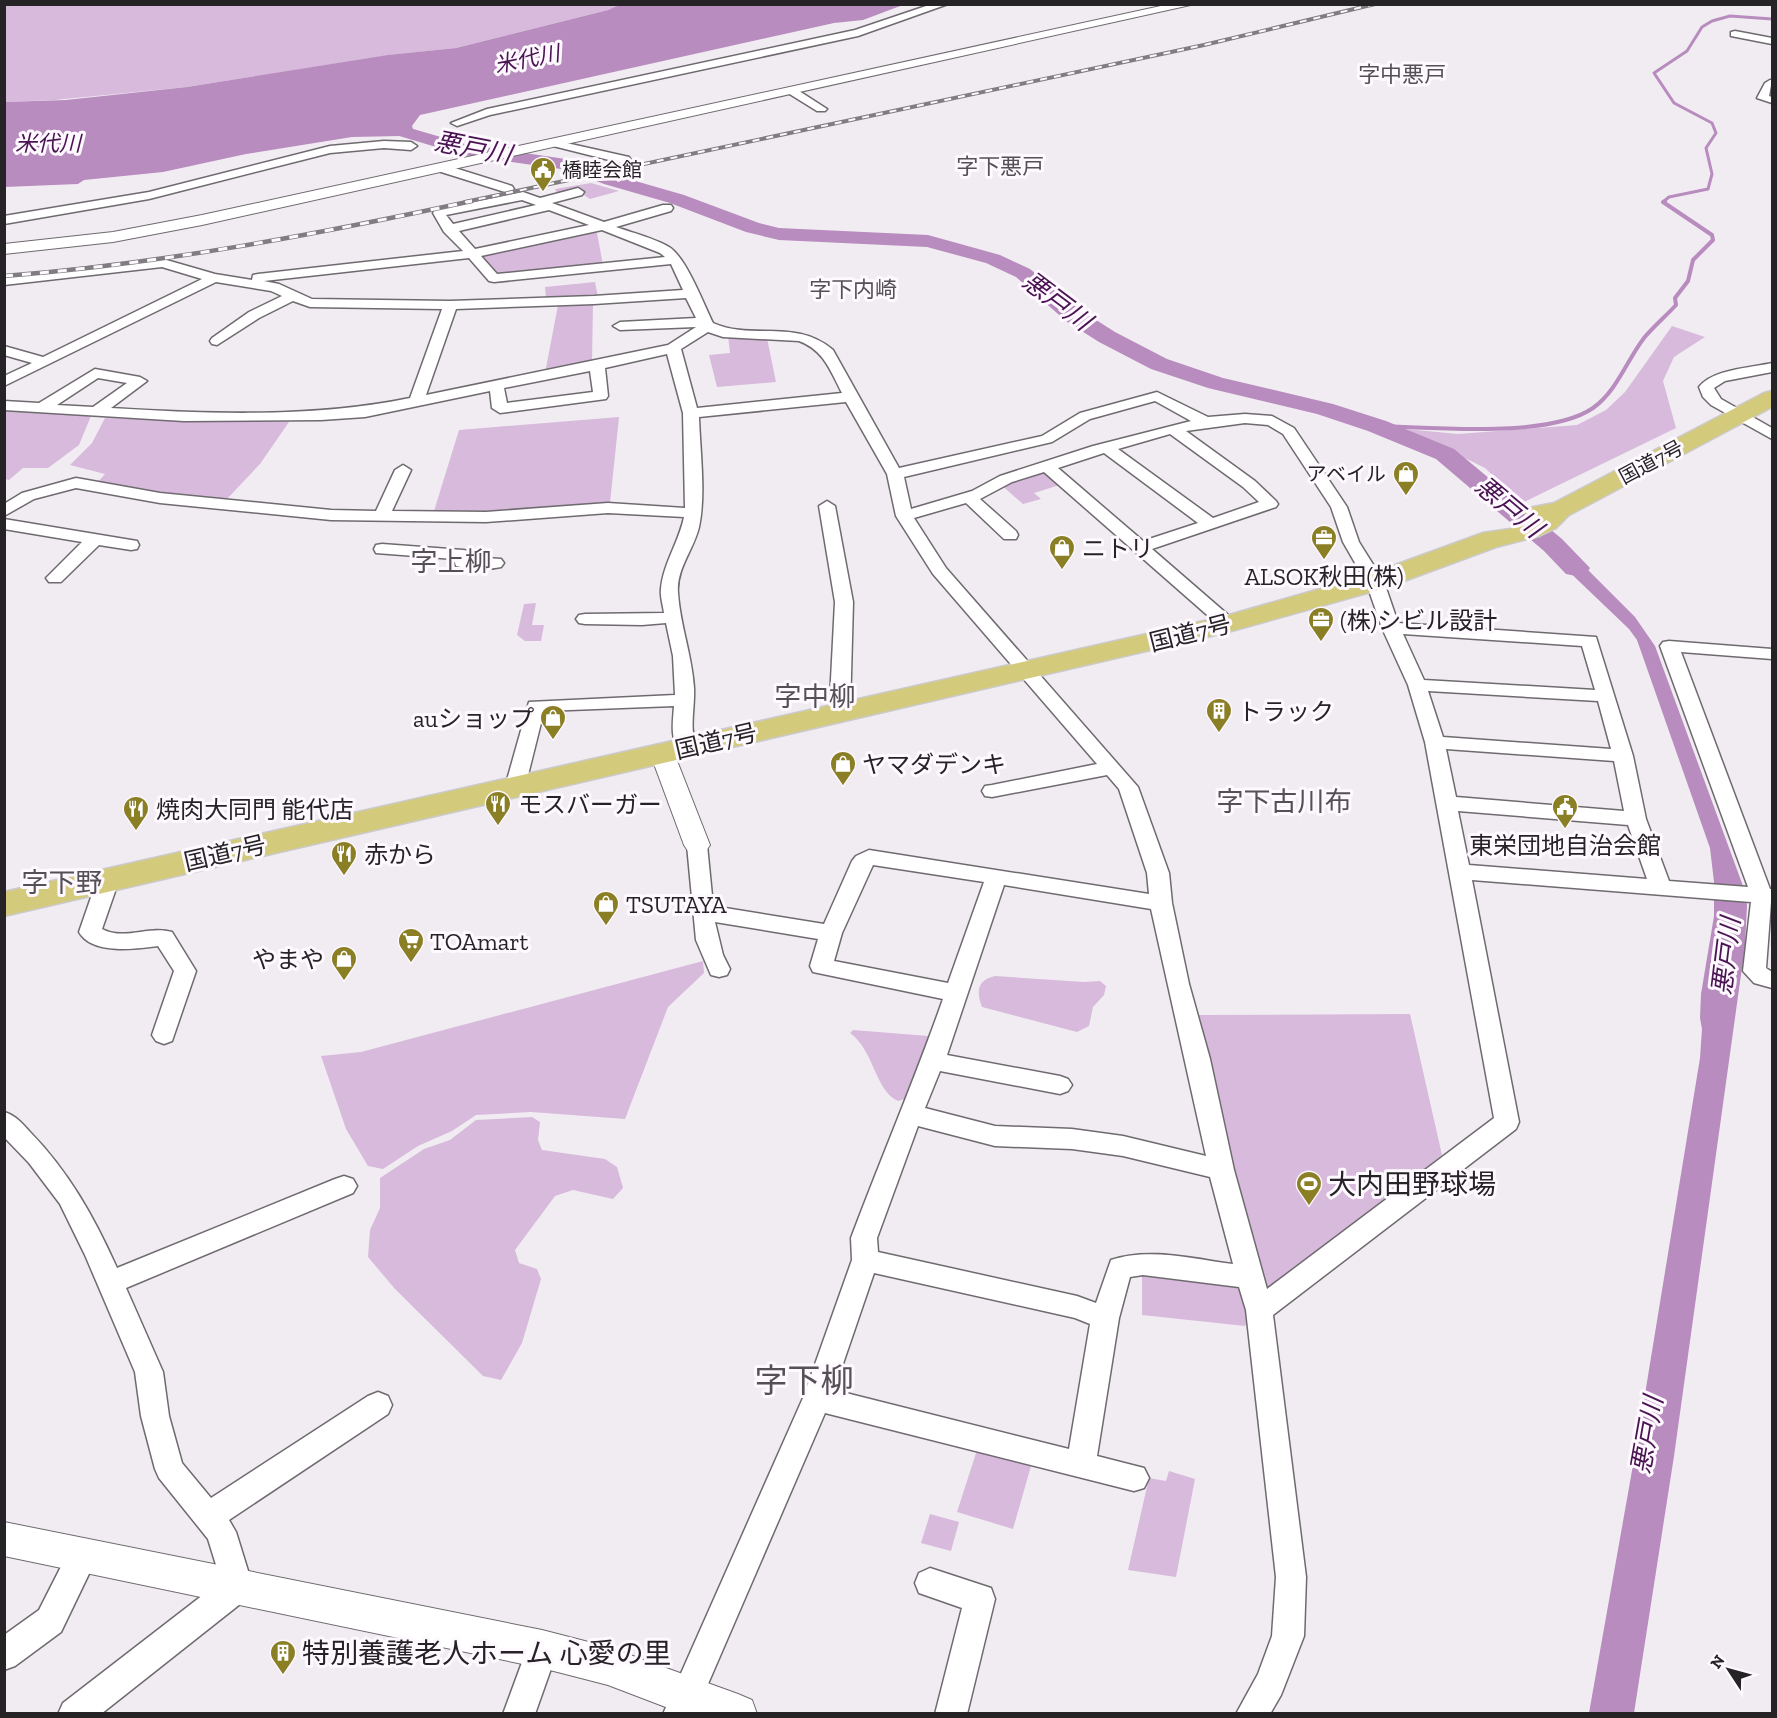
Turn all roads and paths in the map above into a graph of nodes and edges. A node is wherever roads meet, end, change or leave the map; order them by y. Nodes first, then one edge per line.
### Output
1 (943, 4) edge
2 (1189, 4) edge
3 (1735, 34) dead end
4 (1773, 41) edge
5 (1773, 84) edge
6 (792, 91) junction
7 (1773, 100) edge
8 (820, 109) dead end
9 (457, 123) dead end
10 (553, 143) junction
11 (411, 146) dead end
12 (625, 160) dead end
13 (446, 167) junction
14 (508, 189) dead end
15 (578, 192) dead end
16 (546, 204) junction
17 (667, 208) dead end
18 (4, 220) edge
19 (605, 226) junction
20 (449, 229) junction
21 (4, 249) edge
22 (470, 254) junction
23 (675, 260) junction
24 (214, 278) junction
25 (4, 281) edge
26 (235, 281) junction
27 (693, 292) junction
28 (292, 296) junction
29 (450, 305) junction
30 (706, 324) junction
31 (620, 326) dead end
32 (217, 341) dead end
33 (673, 348) junction
34 (4, 350) edge
35 (45, 362) junction
36 (597, 366) junction
37 (1773, 367) edge
38 (4, 382) edge
39 (496, 386) junction
40 (851, 397) junction
41 (1773, 398) edge
42 (416, 402) junction
43 (4, 405) edge
44 (44, 407) junction
45 (98, 411) junction
46 (691, 413) junction
47 (1742, 415) junction
48 (1203, 421) junction
49 (1174, 430) junction
50 (1773, 434) edge
51 (1107, 448) junction
52 (1047, 466) junction
53 (403, 470) dead end
54 (895, 474) junction
55 (969, 497) junction
56 (827, 506) dead end
57 (4, 511) edge
58 (693, 513) junction
59 (382, 515) junction
60 (904, 516) junction
61 (1209, 523) junction
62 (4, 524) edge
63 (1010, 536) dead end
64 (95, 539) junction
65 (131, 545) dead end
66 (1139, 548) junction
67 (382, 549) dead end
68 (495, 563) dead end
69 (55, 578) dead end
70 (1375, 582) junction
71 (675, 617) junction
72 (585, 619) dead end
73 (1228, 624) junction
74 (1391, 628) junction
75 (1768, 654) edge
76 (1025, 671) junction
77 (1773, 673) edge
78 (1417, 685) junction
79 (1606, 696) junction
80 (684, 700) junction
81 (840, 712) junction
82 (1435, 742) junction
83 (674, 750) junction
84 (1623, 756) junction
85 (1111, 768) junction
86 (515, 787) junction
87 (992, 791) dead end
88 (1446, 803) junction
89 (1636, 819) junction
90 (697, 845) joint
91 (1461, 872) junction
92 (996, 878) junction
93 (108, 880) junction
94 (1661, 888) junction
95 (1762, 895) edge
96 (1161, 903) junction
97 (4, 904) edge
98 (703, 912) junction
99 (831, 933) junction
100 (719, 969) dead end
101 (1773, 980) edge
102 (956, 993) junction
103 (164, 1035) dead end
104 (933, 1061) junction
105 (1060, 1085) dead end
106 (910, 1114) junction
107 (4, 1121) edge
108 (1221, 1170) junction
109 (344, 1186) dead end
110 (866, 1260) junction
111 (1248, 1277) junction
112 (110, 1283) junction
113 (1259, 1310) junction
114 (1105, 1318) junction
115 (816, 1398) junction
116 (378, 1405) dead end
117 (1081, 1465) junction
118 (1134, 1478) dead end
119 (208, 1517) junction
120 (4, 1539) edge
121 (83, 1555) junction
122 (930, 1583) dead end
123 (238, 1587) junction
124 (543, 1649) junction
125 (4, 1655) edge
126 (683, 1704) edge
127 (74, 1713) edge
128 (519, 1713) edge
129 (738, 1713) edge
130 (951, 1713) edge
131 (1252, 1713) edge

1 - 9 street
2 - 6 street
3 - 4 street
5 - 7 street
6 - 8 street
6 - 10 street
10 - 12 street
10 - 13 street
11 - 18 street
13 - 14 street
13 - 21 street
15 - 16 street
16 - 19 street
16 - 20 street
16 - 20 street
17 - 19 street
19 - 22 street
19 - 23 street
20 - 22 street
22 - 23 street
22 - 26 street
23 - 27 street
24 - 25 street
24 - 26 street
24 - 35 street
26 - 28 street
27 - 29 street
27 - 30 street
28 - 29 street
28 - 32 street
29 - 42 street
30 - 31 street
30 - 33 street
30 - 40 street
33 - 36 street
33 - 46 street
34 - 35 street
35 - 38 street
36 - 39 street
36 - 39 street
37 - 47 street
39 - 42 street
40 - 46 street
40 - 54 street
41 - 47 highway, 国道7号
42 - 45 street
43 - 44 street
44 - 45 street
44 - 45 street
46 - 58 street
47 - 50 street
47 - 70 highway, 国道7号
48 - 49 street
48 - 54 street
48 - 70 street
49 - 51 street
49 - 61 street
51 - 52 street
51 - 61 street
52 - 55 street
52 - 66 street
53 - 59 street
54 - 60 street
55 - 60 street
55 - 63 street
56 - 81 street
57 - 59 street
58 - 59 street
58 - 71 street
60 - 76 street
61 - 66 street
62 - 64 street
64 - 65 street
64 - 69 street
66 - 73 street
67 - 68 street
70 - 73 highway, 国道7号
70 - 74 street
71 - 72 street
71 - 80 street
73 - 76 highway, 国道7号
74 - 78 street
74 - 79 street
75 - 77 street
75 - 95 street
76 - 81 highway, 国道7号
76 - 85 street
78 - 79 street
78 - 82 street
79 - 84 street
80 - 83 street
80 - 86 street
81 - 83 highway, 国道7号
82 - 84 street
82 - 88 street
83 - 86 highway, 国道7号
83 - 90 street
84 - 89 street
85 - 87 street
85 - 96 street
86 - 93 highway, 国道7号
88 - 89 street
88 - 91 street
89 - 94 street
90 - 98 street
91 - 94 street
91 - 113 street
92 - 96 street
92 - 99 street
92 - 102 street
93 - 97 highway, 国道7号
93 - 103 street
94 - 95 street
95 - 101 street
96 - 108 street
98 - 99 street
98 - 100 street
99 - 102 street
102 - 104 street
104 - 105 street
104 - 106 street
106 - 108 street
106 - 110 street
107 - 112 street
108 - 111 street
109 - 112 street
110 - 114 street
110 - 115 street
111 - 113 street
111 - 114 street
112 - 119 street
113 - 131 street
114 - 117 street
115 - 117 street
115 - 126 street
116 - 119 street
117 - 118 street
119 - 123 street
120 - 121 street
121 - 123 street
121 - 125 street
122 - 130 street
123 - 124 street
123 - 127 street
124 - 126 street
124 - 128 street
126 - 129 street

